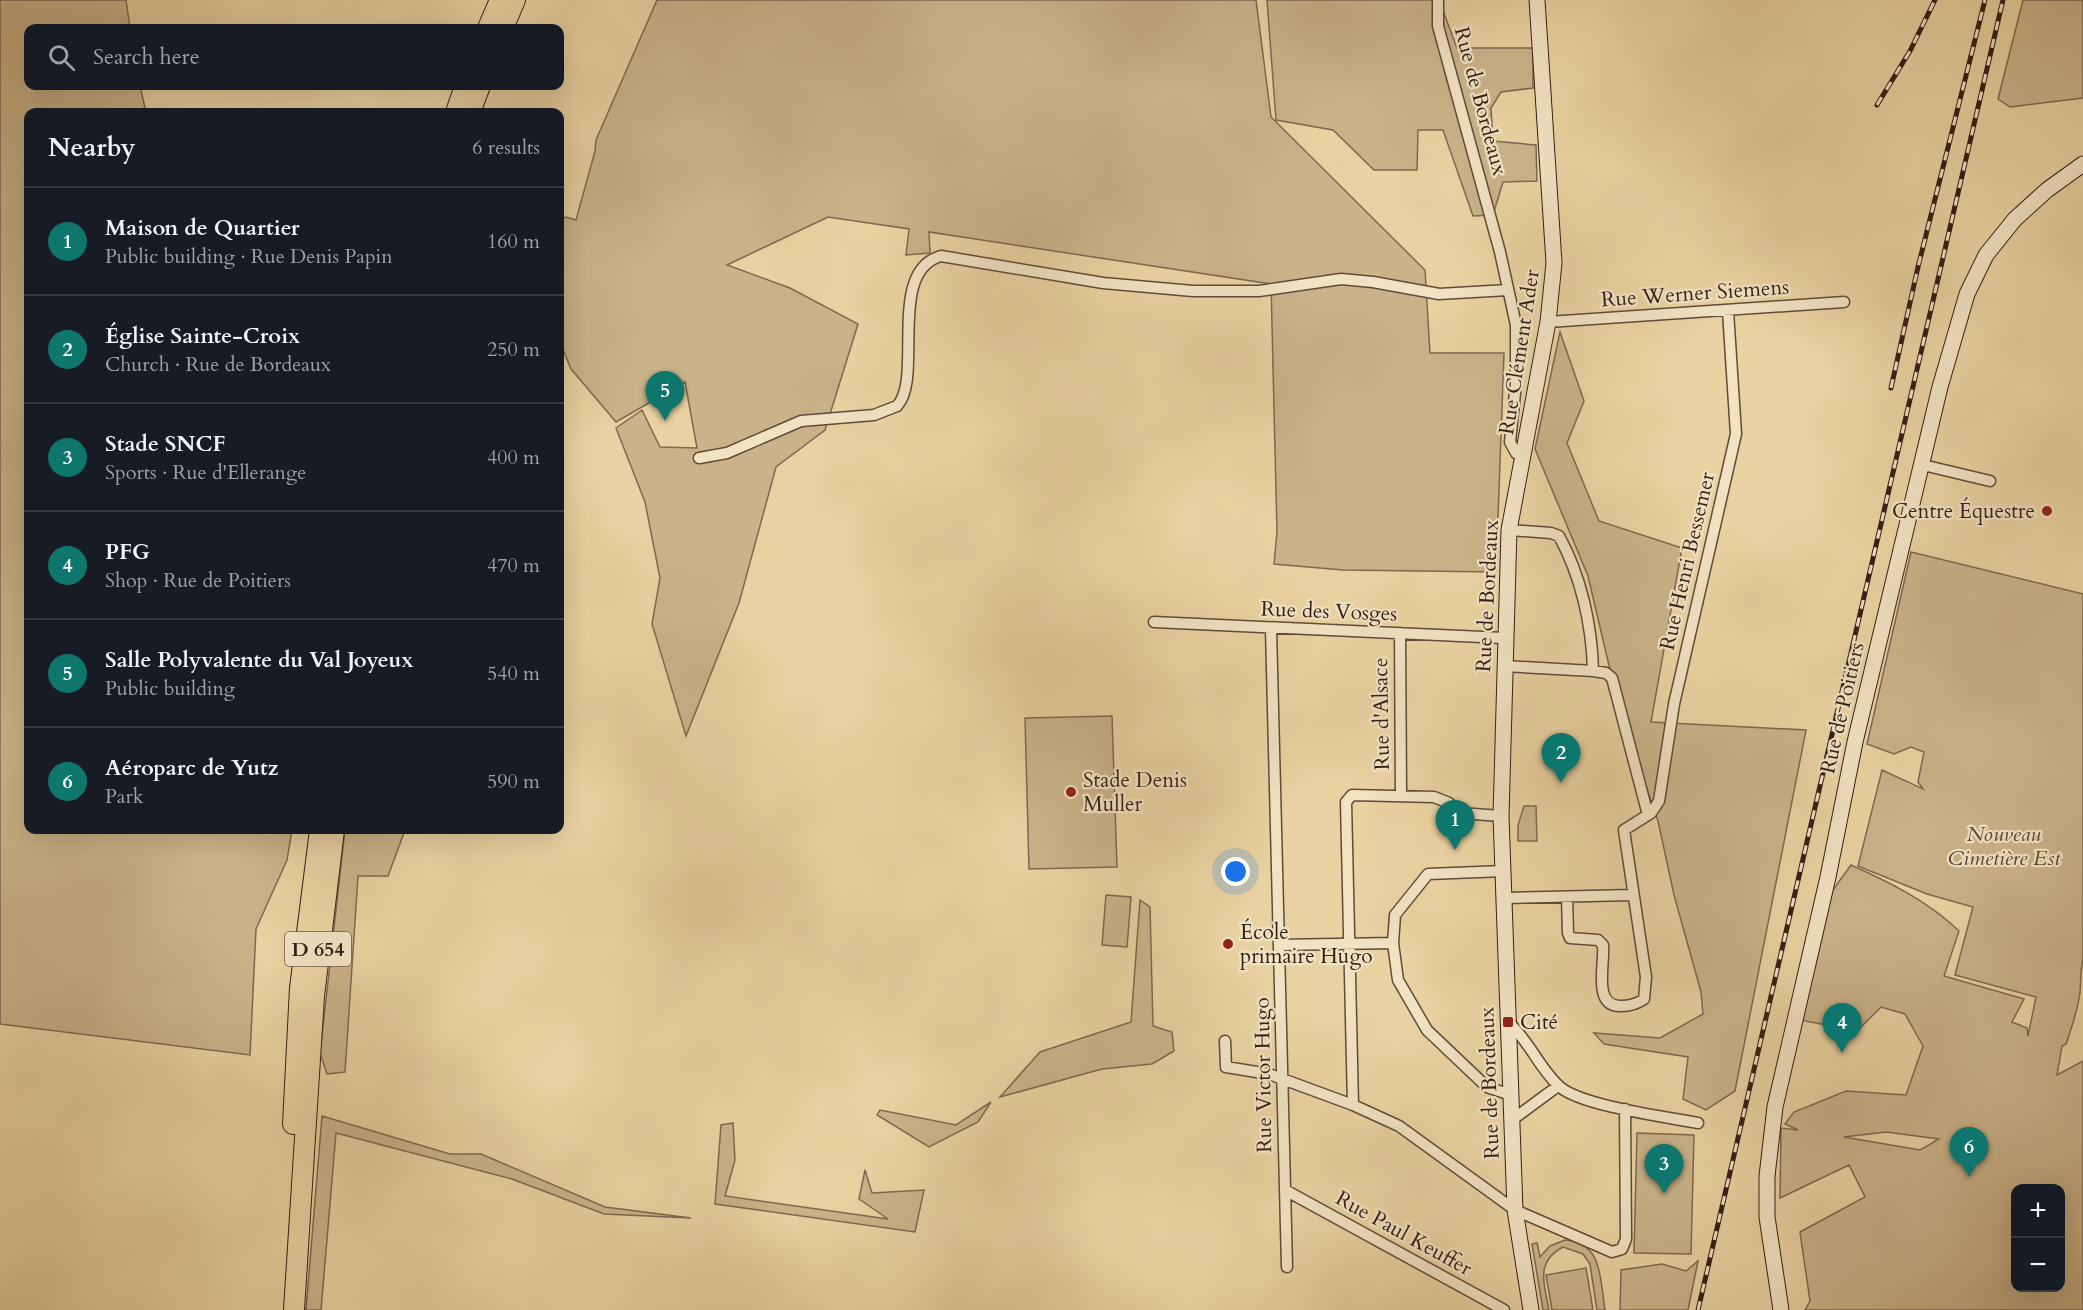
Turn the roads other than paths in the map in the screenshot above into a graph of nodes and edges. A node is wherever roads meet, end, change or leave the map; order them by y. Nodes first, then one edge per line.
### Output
1 (500, 0) edge
2 (515, 0) edge
3 (1438, 0) edge
4 (1537, 0) edge
5 (490, 24) edge
6 (505, 24) edge
7 (464, 90) edge
8 (478, 90) edge
9 (457, 108) edge
10 (472, 108) edge
11 (2083, 164) edge
12 (1508, 290) junction
13 (1844, 302) dead end
14 (1728, 311) junction
15 (1548, 322) junction
16 (699, 458) dead end
17 (1523, 458) junction
18 (1923, 465) junction
19 (1990, 481) dead end
20 (1509, 530) junction
21 (1154, 622) dead end
22 (1271, 629) junction
23 (1401, 633) junction
24 (1504, 638) junction
25 (1504, 666) junction
26 (1593, 671) junction
27 (1401, 795) junction
28 (1648, 815) junction
29 (1501, 816) junction
30 (319, 834) edge
31 (333, 834) edge
32 (1504, 871) junction
33 (1632, 896) junction
34 (1568, 897) junction
35 (1505, 898) junction
36 (1393, 943) junction
37 (1349, 944) junction
38 (1279, 945) junction
39 (1508, 1022) junction
40 (1225, 1041) dead end
41 (302, 1069) junction
42 (1282, 1079) junction
43 (1558, 1086) junction
44 (1510, 1095) junction
45 (301, 1100) junction
46 (1353, 1105) junction
47 (1625, 1109) junction
48 (1512, 1120) junction
49 (1698, 1123) dead end
50 (1286, 1190) junction
51 (1515, 1210) junction
52 (1287, 1267) dead end
53 (285, 1310) edge
54 (294, 1310) edge
55 (1504, 1310) edge
56 (1531, 1310) edge
57 (1781, 1310) edge

1 - 5 highway
2 - 6 highway
3 - 12 street, Rue de Bordeaux
4 - 15 street, Rue Clément Ader
7 - 9 highway
8 - 10 highway
11 - 18 street, Rue de Poitiers
12 - 16 street
12 - 17 street, Rue de Bordeaux
13 - 14 street, Rue Werner Siemens
14 - 15 street, Rue Werner Siemens
14 - 28 street, Rue Henri Bessemer
15 - 17 street, Rue Clément Ader
17 - 20 street, Rue de Bordeaux
18 - 19 street
18 - 57 street, Rue de Poitiers
20 - 24 street, Rue de Bordeaux
20 - 26 street
21 - 22 street, Rue des Vosges
22 - 23 street, Rue des Vosges
22 - 38 street, Rue Victor Hugo
23 - 24 street, Rue des Vosges
23 - 27 street, Rue d'Alsace
24 - 25 street, Rue de Bordeaux
25 - 26 street
25 - 29 street, Rue de Bordeaux
26 - 28 street
27 - 29 street
27 - 37 street
28 - 33 street
29 - 32 street, Rue de Bordeaux
30 - 41 highway, D 654
31 - 41 highway, D 654
32 - 35 street, Rue de Bordeaux
32 - 36 street
33 - 34 street
33 - 34 street
34 - 35 street
35 - 39 street, Rue de Bordeaux
36 - 37 street
36 - 44 street
37 - 38 street
37 - 46 street
38 - 42 street, Rue Victor Hugo
39 - 43 street
39 - 44 street, Rue de Bordeaux
40 - 42 street
41 - 45 highway, D 654
42 - 46 street
42 - 50 street, Rue Victor Hugo
43 - 47 street
43 - 48 street
44 - 48 street, Rue de Bordeaux
45 - 53 highway, D 654
45 - 54 highway, D 654
46 - 51 street
47 - 49 street
47 - 51 street
48 - 51 street, Rue de Bordeaux
50 - 52 street, Rue Victor Hugo
50 - 55 street, Rue Paul Keuffer
51 - 56 street, Rue de Bordeaux

